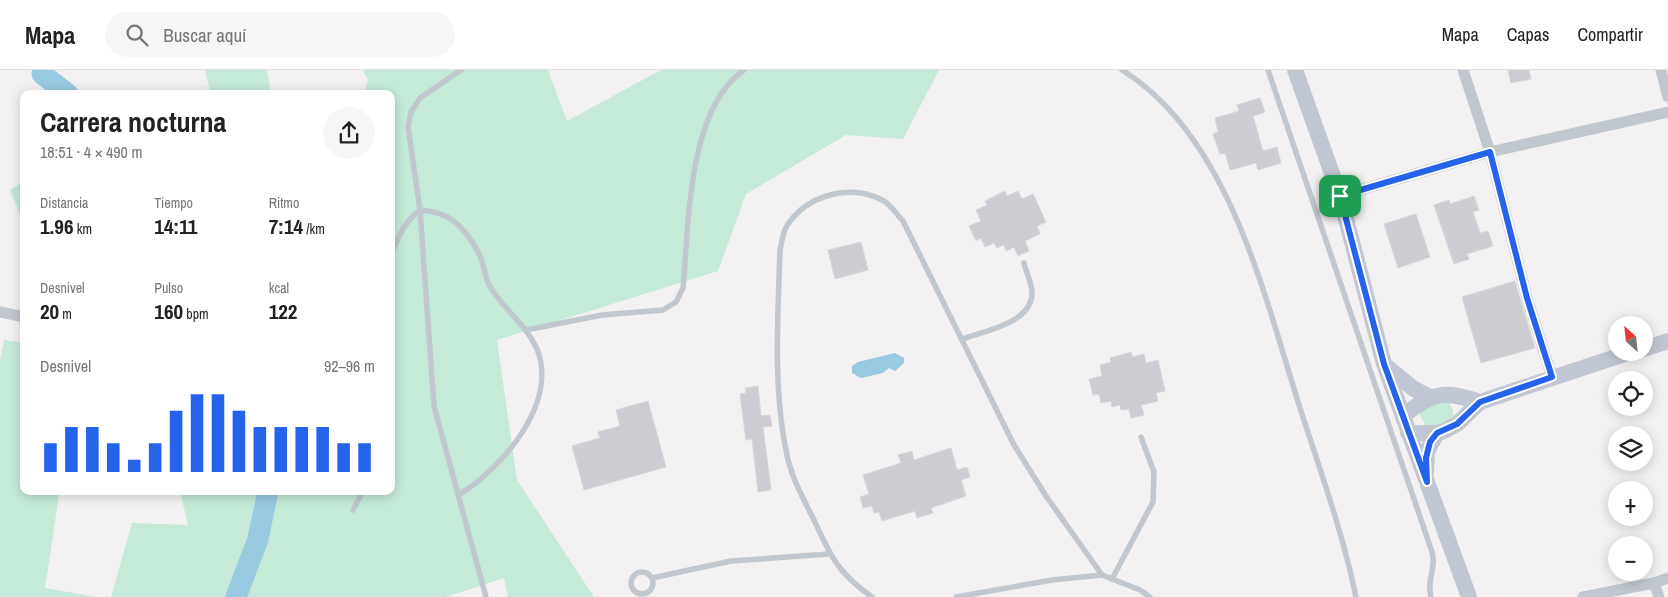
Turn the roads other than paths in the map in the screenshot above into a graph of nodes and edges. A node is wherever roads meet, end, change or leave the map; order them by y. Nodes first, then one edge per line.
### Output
1 (461, 70) edge
2 (744, 70) edge
3 (1122, 70) edge
4 (1268, 70) edge
5 (1296, 70) edge
6 (1463, 70) edge
7 (1661, 70) edge
8 (1668, 97) edge
9 (1668, 112) edge
10 (1490, 152) junction
11 (1340, 196) junction
12 (420, 210) junction
13 (395, 244) edge
14 (1024, 263) dead end
15 (0, 312) edge
16 (20, 316) edge
17 (526, 330) junction
18 (963, 339) junction
19 (1668, 341) edge
20 (1653, 346) edge
21 (1608, 359) edge
22 (1384, 364) junction
23 (1552, 377) junction
24 (1430, 396) junction
25 (1480, 402) junction
26 (1403, 416) junction
27 (1408, 433) junction
28 (1437, 433) junction
29 (1141, 437) dead end
30 (1427, 482) junction
31 (458, 494) junction
32 (360, 495) edge
33 (353, 510) dead end
34 (829, 554) junction
35 (1102, 575) junction
36 (652, 578) junction
37 (1668, 578) edge
38 (1112, 579) junction
39 (1654, 583) junction
40 (646, 595) edge
41 (486, 597) edge
42 (872, 597) edge
43 (956, 597) edge
44 (1150, 597) edge
45 (1356, 597) edge
46 (1431, 597) edge
47 (1469, 597) edge
48 (1583, 597) edge
49 (1659, 597) edge

1 - 12 lane
2 - 17 lane
3 - 45 lane
4 - 46 lane
5 - 11 street
6 - 10 street
7 - 8 street
9 - 10 street
10 - 11 street
10 - 23 street
11 - 22 street
12 - 13 lane
12 - 17 lane
12 - 31 lane
14 - 18 lane
15 - 16 street
17 - 31 lane
18 - 34 lane
18 - 35 lane
19 - 20 street
21 - 23 street
22 - 24 street
22 - 26 street
23 - 25 street
24 - 25 street
24 - 26 street
25 - 28 street
26 - 27 street
27 - 28 street
27 - 30 street
28 - 30 street
29 - 38 lane
30 - 47 street
31 - 41 lane
32 - 33 lane
34 - 36 lane
34 - 42 lane
35 - 38 lane
35 - 43 lane
36 - 40 lane
36 - 40 lane
37 - 39 street
38 - 44 lane
39 - 48 street
39 - 49 street

